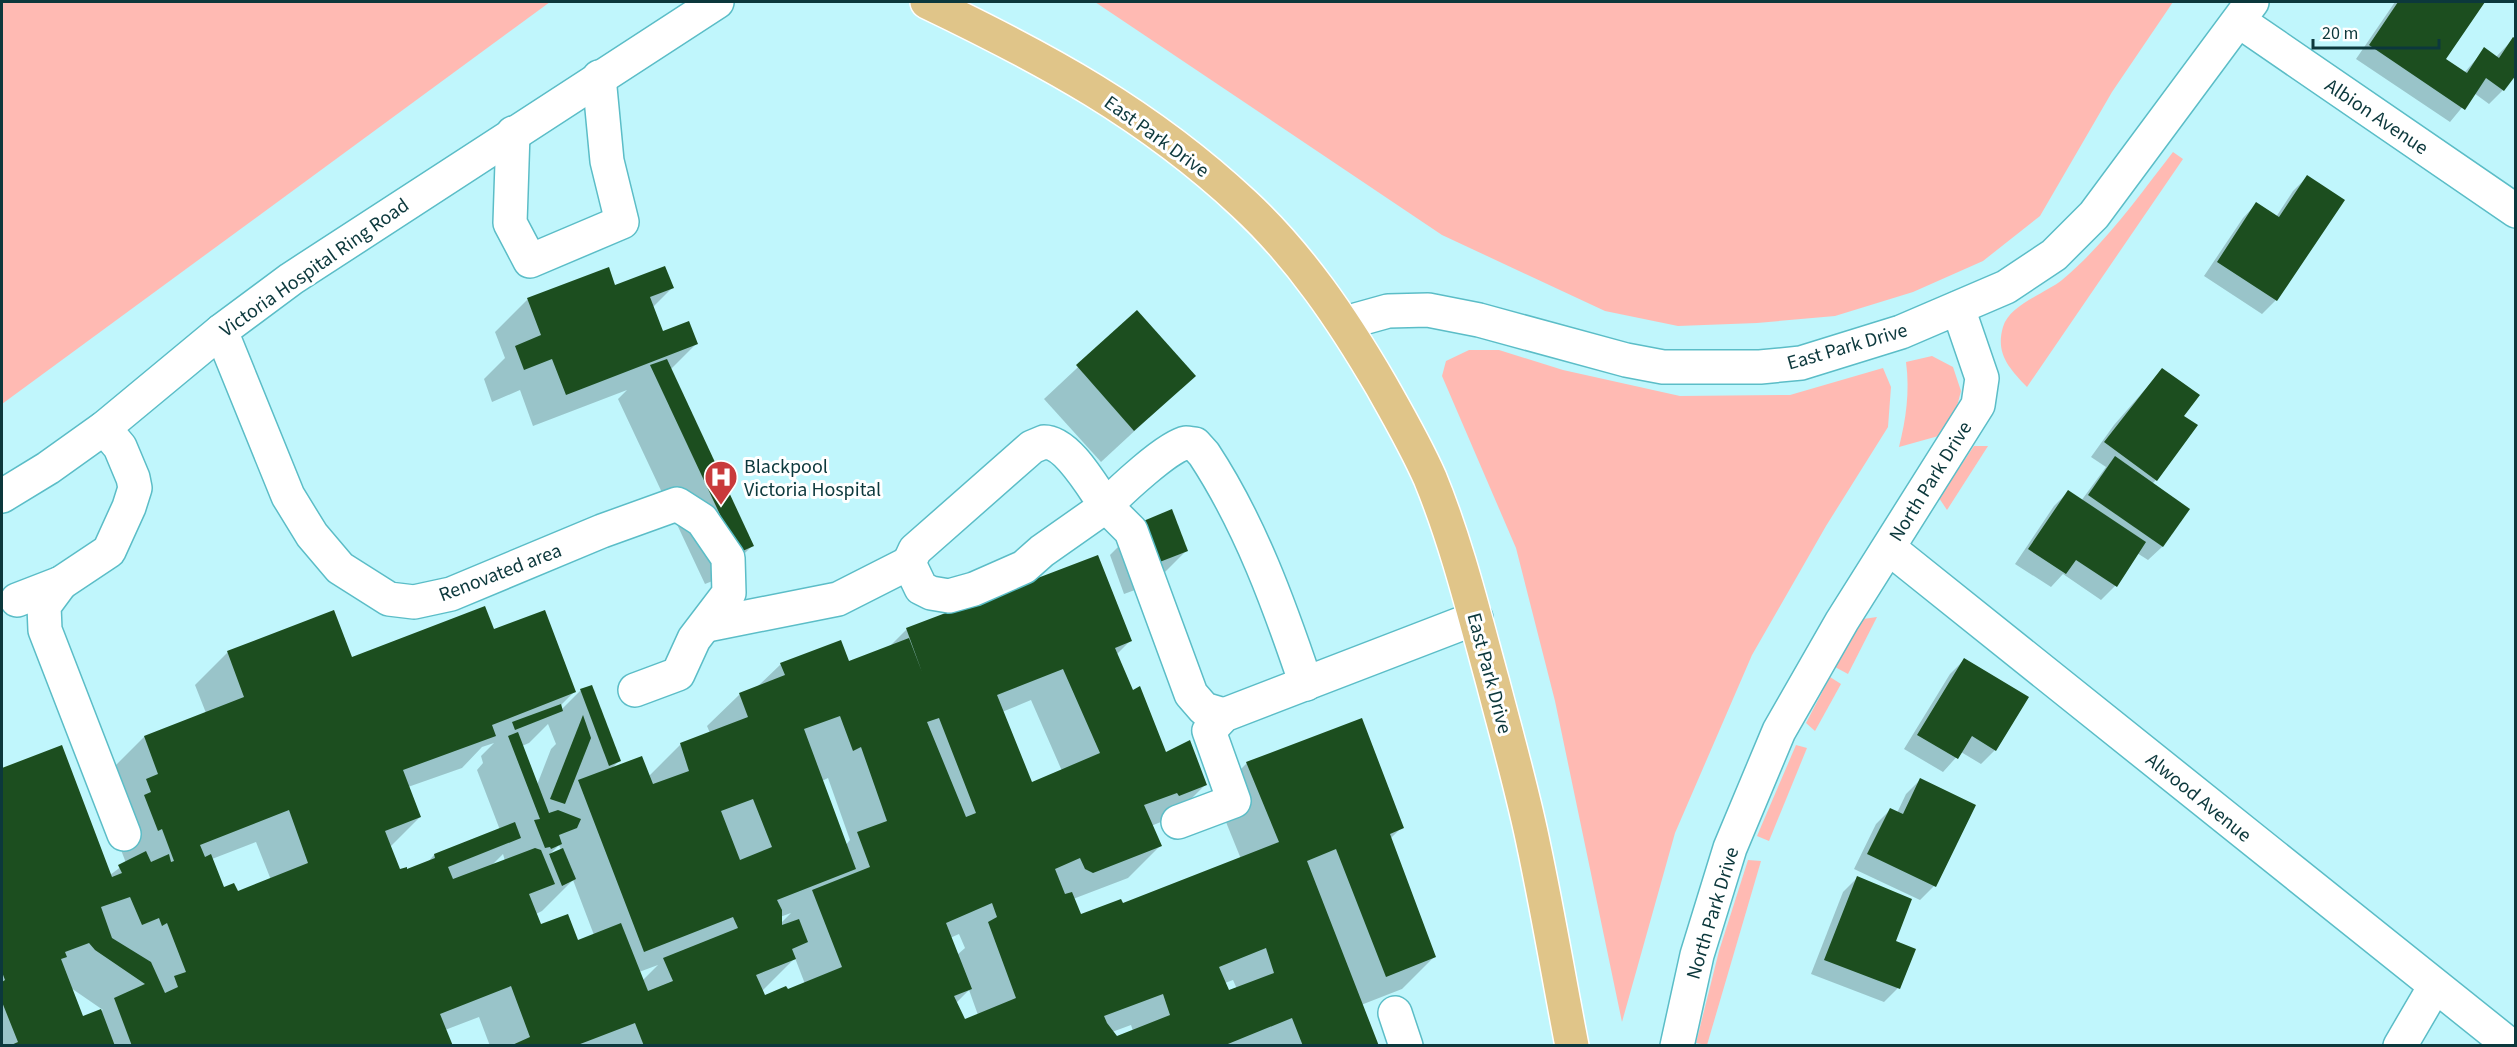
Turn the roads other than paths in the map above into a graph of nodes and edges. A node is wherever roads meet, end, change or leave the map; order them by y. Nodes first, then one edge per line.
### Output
1 (670, 2) edge
2 (717, 2) edge
3 (927, 2) edge
4 (2245, 11) edge
5 (636, 52) junction
6 (599, 77) junction
7 (513, 133) junction
8 (2516, 211) edge
9 (1958, 308) junction
10 (1345, 323) junction
11 (221, 331) junction
12 (104, 428) junction
13 (2, 496) edge
14 (1106, 506) junction
15 (1888, 548) junction
16 (909, 563) junction
17 (61, 583) junction
18 (17, 600) dead end
19 (1476, 618) junction
20 (707, 625) junction
21 (1306, 684) junction
22 (635, 690) dead end
23 (1224, 715) junction
24 (1178, 822) dead end
25 (124, 834) dead end
26 (2435, 986) junction
27 (1395, 1013) dead end
28 (1406, 1046) edge
29 (1572, 1046) edge
30 (1677, 1046) edge
31 (2400, 1046) edge
32 (2511, 1046) edge

1 - 5 street, Victoria Hospital Ring Road
2 - 5 street, Victoria Hospital Ring Road
3 - 10 main road, East Park Drive
4 - 8 street, Albion Avenue
4 - 9 street
5 - 6 street, Victoria Hospital Ring Road
6 - 7 street, Victoria Hospital Ring Road
6 - 7 street
7 - 11 street, Victoria Hospital Ring Road
9 - 10 street, East Park Drive
9 - 15 street, North Park Drive
10 - 19 main road, East Park Drive
11 - 12 street, Victoria Hospital Ring Road
11 - 20 street, Renovated area
12 - 13 street, Victoria Hospital Ring Road
12 - 17 street
14 - 16 street
14 - 16 street
14 - 21 street
14 - 23 street
15 - 26 street, Alwood Avenue
15 - 30 street, North Park Drive
16 - 20 street
17 - 18 street
17 - 25 street
19 - 21 street
19 - 29 main road, East Park Drive
20 - 22 street, Renovated area
21 - 23 street
23 - 24 street
26 - 31 street
26 - 32 street, Alwood Avenue
27 - 28 street

